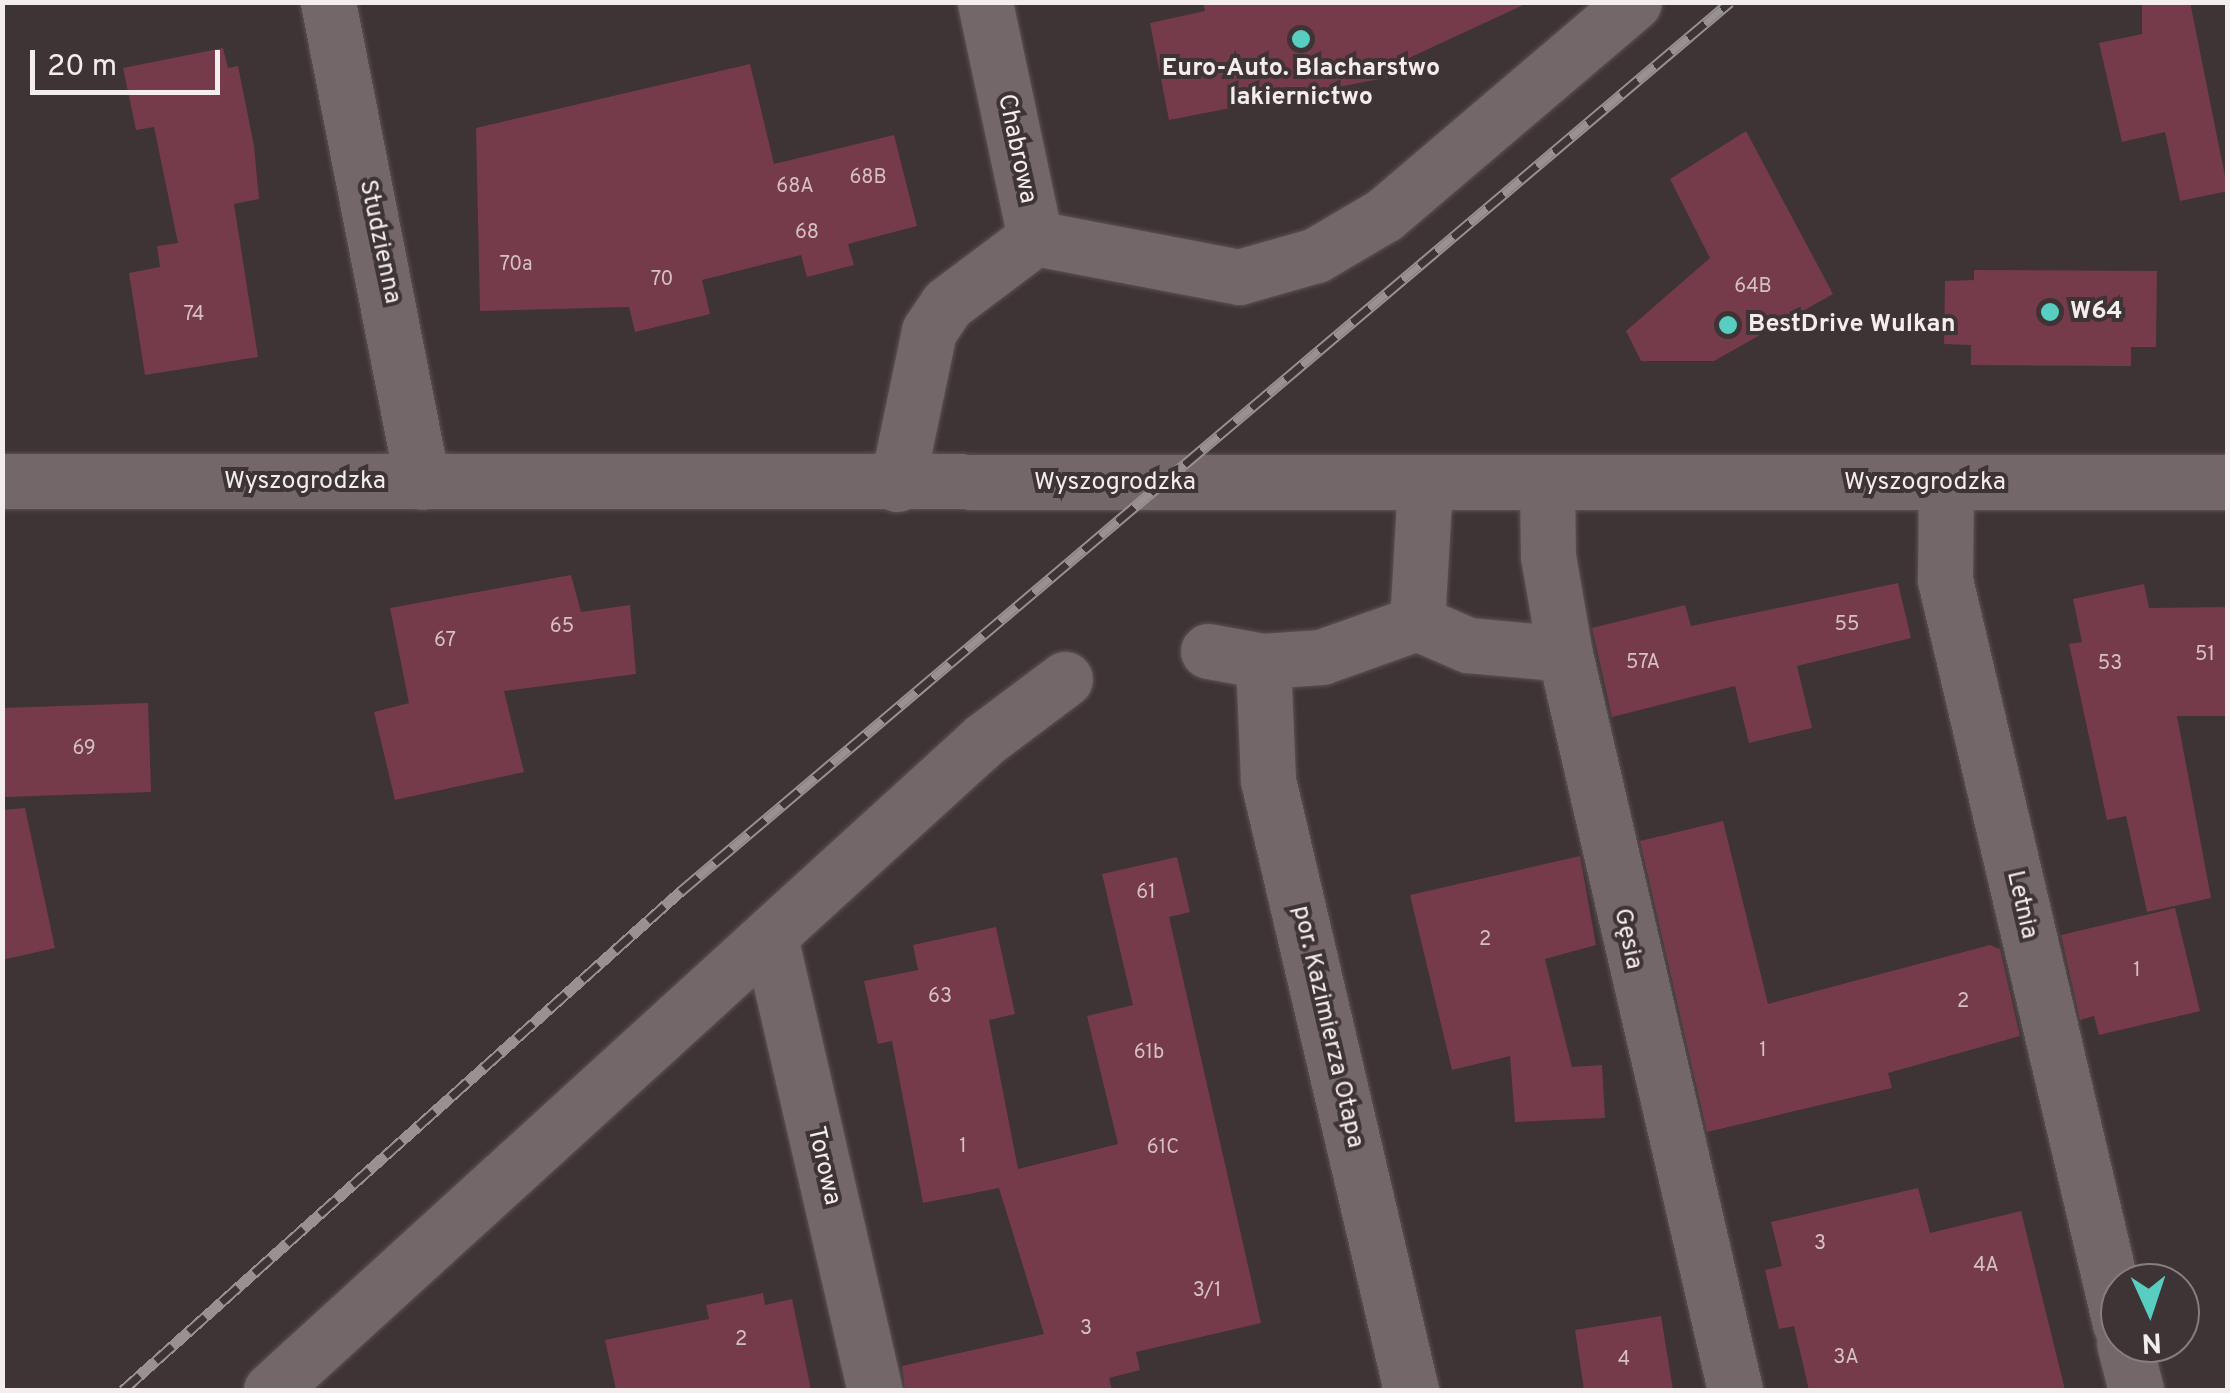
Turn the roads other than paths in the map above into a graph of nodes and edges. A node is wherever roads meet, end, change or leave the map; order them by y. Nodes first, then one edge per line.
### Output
1 (328, 2) edge
2 (985, 2) edge
3 (1634, 2) edge
4 (1035, 238) junction
5 (2, 481) edge
6 (422, 482) junction
7 (2228, 482) edge
8 (1946, 483) junction
9 (897, 484) junction
10 (1547, 484) junction
11 (1425, 485) junction
12 (1417, 624) junction
13 (1208, 651) dead end
14 (1565, 654) junction
15 (1263, 661) junction
16 (1065, 679) dead end
17 (771, 940) junction
18 (2106, 1263) edge
19 (2129, 1363) edge
20 (271, 1390) edge
21 (875, 1390) edge
22 (1411, 1390) edge
23 (1734, 1390) edge
24 (2136, 1390) edge

1 - 6 street, Studzienna
2 - 4 street, Chabrowa
3 - 4 street
4 - 9 street, Chabrowa
5 - 6 street, Wyszogrodzka
6 - 9 street, Wyszogrodzka
7 - 8 street, Wyszogrodzka
8 - 10 street, Wyszogrodzka
8 - 18 street, Letnia
9 - 11 street, Wyszogrodzka
10 - 11 street, Wyszogrodzka
10 - 14 street, Gęsia
11 - 12 street
12 - 14 street
12 - 15 street
13 - 15 street
14 - 23 street, Gęsia
15 - 22 street, por. Kazimierza Otapa
16 - 17 street
17 - 20 street
17 - 21 street, Torowa
19 - 24 street

